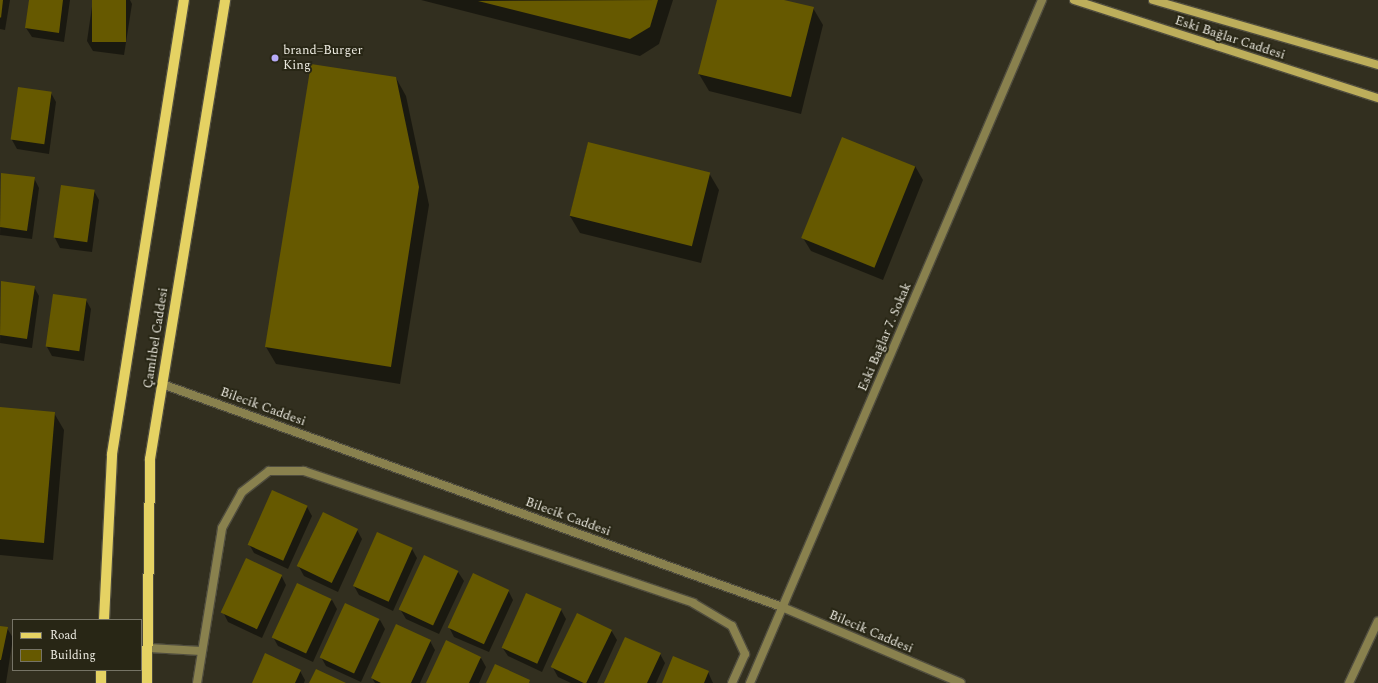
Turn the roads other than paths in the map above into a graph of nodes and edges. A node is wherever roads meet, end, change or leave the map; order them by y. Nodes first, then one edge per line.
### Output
1 (184, 0) edge
2 (225, 0) edge
3 (1042, 0) edge
4 (1074, 0) edge
5 (1153, 0) edge
6 (1378, 65) edge
7 (1378, 98) edge
8 (162, 384) junction
9 (782, 607) junction
10 (104, 619) edge
11 (1378, 621) edge
12 (149, 648) junction
13 (201, 651) junction
14 (101, 671) edge
15 (101, 683) edge
16 (147, 683) edge
17 (197, 683) edge
18 (732, 683) edge
19 (750, 683) edge
20 (961, 683) edge
21 (1348, 683) edge

1 - 10 main road
2 - 8 main road, Çamlıbel Caddesi
3 - 9 street, Eski Bağlar 7. Sokak
4 - 7 street, Eski Bağlar Caddesi
5 - 6 street, Eski Bağlar Caddesi
8 - 9 street, Bilecik Caddesi
8 - 12 main road, Çamlıbel Caddesi
9 - 19 street, Eski Bağlar 7. Sokak
9 - 20 street, Bilecik Caddesi
11 - 21 street
12 - 13 street
12 - 16 main road, Çamlıbel Caddesi
13 - 17 street
13 - 18 street
14 - 15 main road

